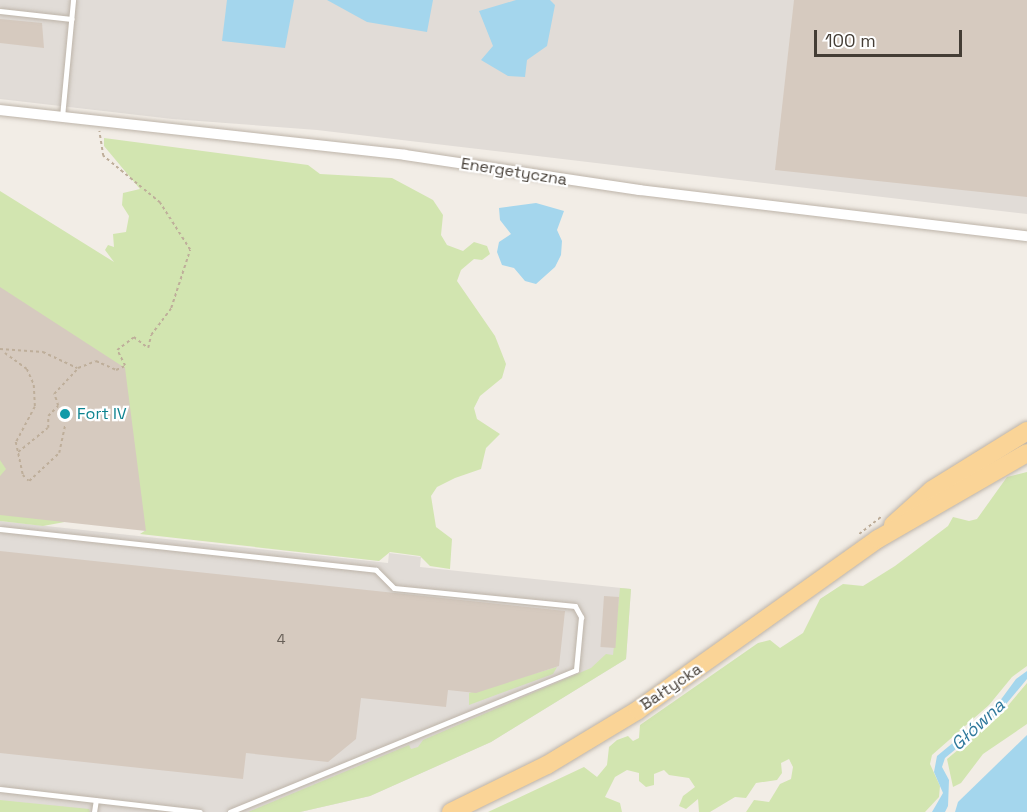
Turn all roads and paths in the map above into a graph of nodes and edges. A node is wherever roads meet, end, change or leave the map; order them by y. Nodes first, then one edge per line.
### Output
1 (73, 0) edge
2 (0, 11) edge
3 (72, 19) junction
4 (0, 110) edge
5 (62, 117) junction
6 (99, 121) junction
7 (1027, 236) edge
8 (0, 349) edge
9 (4, 352) junction
10 (78, 368) junction
11 (65, 425) dead end
12 (1027, 431) edge
13 (18, 452) junction
14 (1027, 453) edge
15 (0, 529) edge
16 (878, 539) junction
17 (0, 789) edge
18 (96, 800) junction
19 (94, 812) edge
20 (200, 812) edge
21 (230, 812) edge
22 (451, 812) edge

1 - 3 lane
2 - 3 lane
3 - 5 lane
4 - 5 street, Energetyczna
5 - 6 street, Energetyczna
6 - 7 street, Energetyczna
6 - 10 path
8 - 9 path
9 - 10 path
9 - 13 path
10 - 13 path
11 - 13 path
12 - 16 main road, Bałtycka
14 - 16 main road, Bałtycka
15 - 21 lane
16 - 22 main road, Bałtycka
17 - 18 lane
18 - 19 lane
18 - 20 lane

